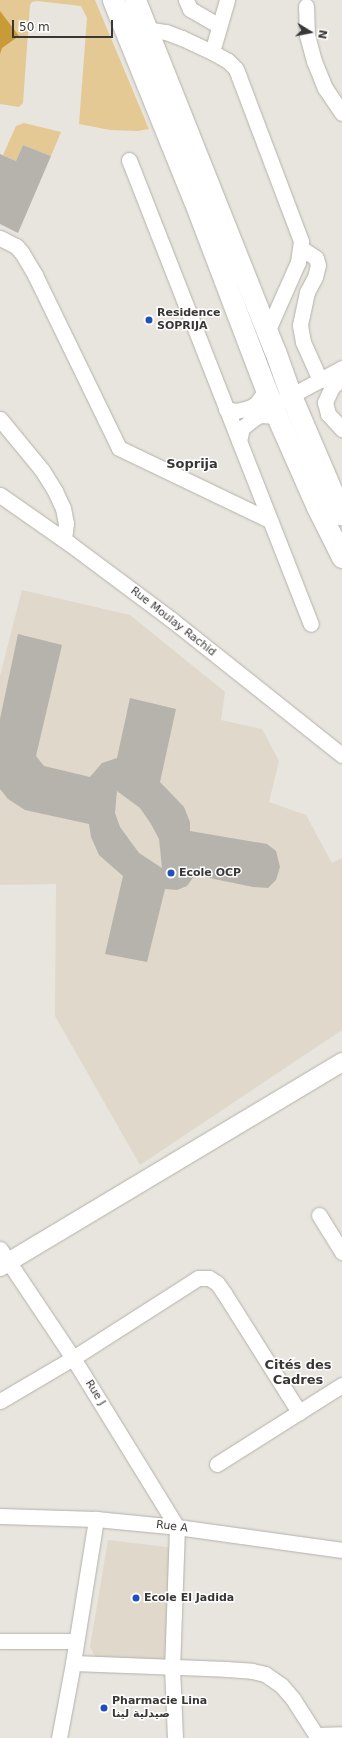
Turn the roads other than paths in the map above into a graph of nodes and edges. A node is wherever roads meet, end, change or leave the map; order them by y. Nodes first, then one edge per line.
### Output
1 (113, 0) edge
2 (135, 0) edge
3 (186, 0) edge
4 (227, 0) edge
5 (306, 6) dead end
6 (220, 26) junction
7 (146, 29) junction
8 (212, 52) junction
9 (342, 113) edge
10 (129, 160) dead end
11 (0, 238) edge
12 (301, 248) junction
13 (268, 332) junction
14 (340, 373) edge
15 (320, 380) junction
16 (291, 396) junction
17 (271, 404) junction
18 (226, 409) junction
19 (0, 418) edge
20 (342, 429) edge
21 (239, 441) junction
22 (0, 495) edge
23 (342, 515) edge
24 (269, 520) junction
25 (64, 540) junction
26 (342, 557) edge
27 (310, 624) dead end
28 (342, 755) edge
29 (341, 1065) edge
30 (319, 1215) dead end
31 (342, 1252) edge
32 (3, 1259) edge
33 (73, 1358) junction
34 (342, 1385) edge
35 (0, 1401) edge
36 (299, 1412) junction
37 (217, 1464) dead end
38 (0, 1516) edge
39 (96, 1519) junction
40 (177, 1527) junction
41 (342, 1550) edge
42 (76, 1641) junction
43 (0, 1642) edge
44 (73, 1662) junction
45 (172, 1667) junction
46 (342, 1734) edge
47 (317, 1737) edge
48 (59, 1738) edge
49 (175, 1738) edge

1 - 17 main road
2 - 7 main road
3 - 6 street
4 - 6 street
5 - 9 street
6 - 8 street
7 - 8 street
7 - 13 main road
8 - 12 street
10 - 18 street
11 - 24 street
12 - 13 street
12 - 15 street
13 - 16 main road
14 - 15 street
14 - 20 street
15 - 16 street
16 - 17 street
16 - 23 main road
17 - 18 street
17 - 21 street
17 - 26 main road
18 - 21 street
19 - 25 street
21 - 24 street
22 - 25 street, Rue Moulay Rachid
24 - 27 street
25 - 28 street, Rue Moulay Rachid
29 - 32 street
30 - 31 street
32 - 33 street, Rue J
33 - 35 street
33 - 36 street
33 - 40 street, Rue J
34 - 36 street
36 - 37 street
38 - 39 street, Rue A
39 - 40 street, Rue A
39 - 42 street
40 - 41 street, Rue A
40 - 45 street
42 - 43 street
42 - 44 street
44 - 45 street
44 - 48 street
45 - 47 street
45 - 49 street
46 - 47 street

